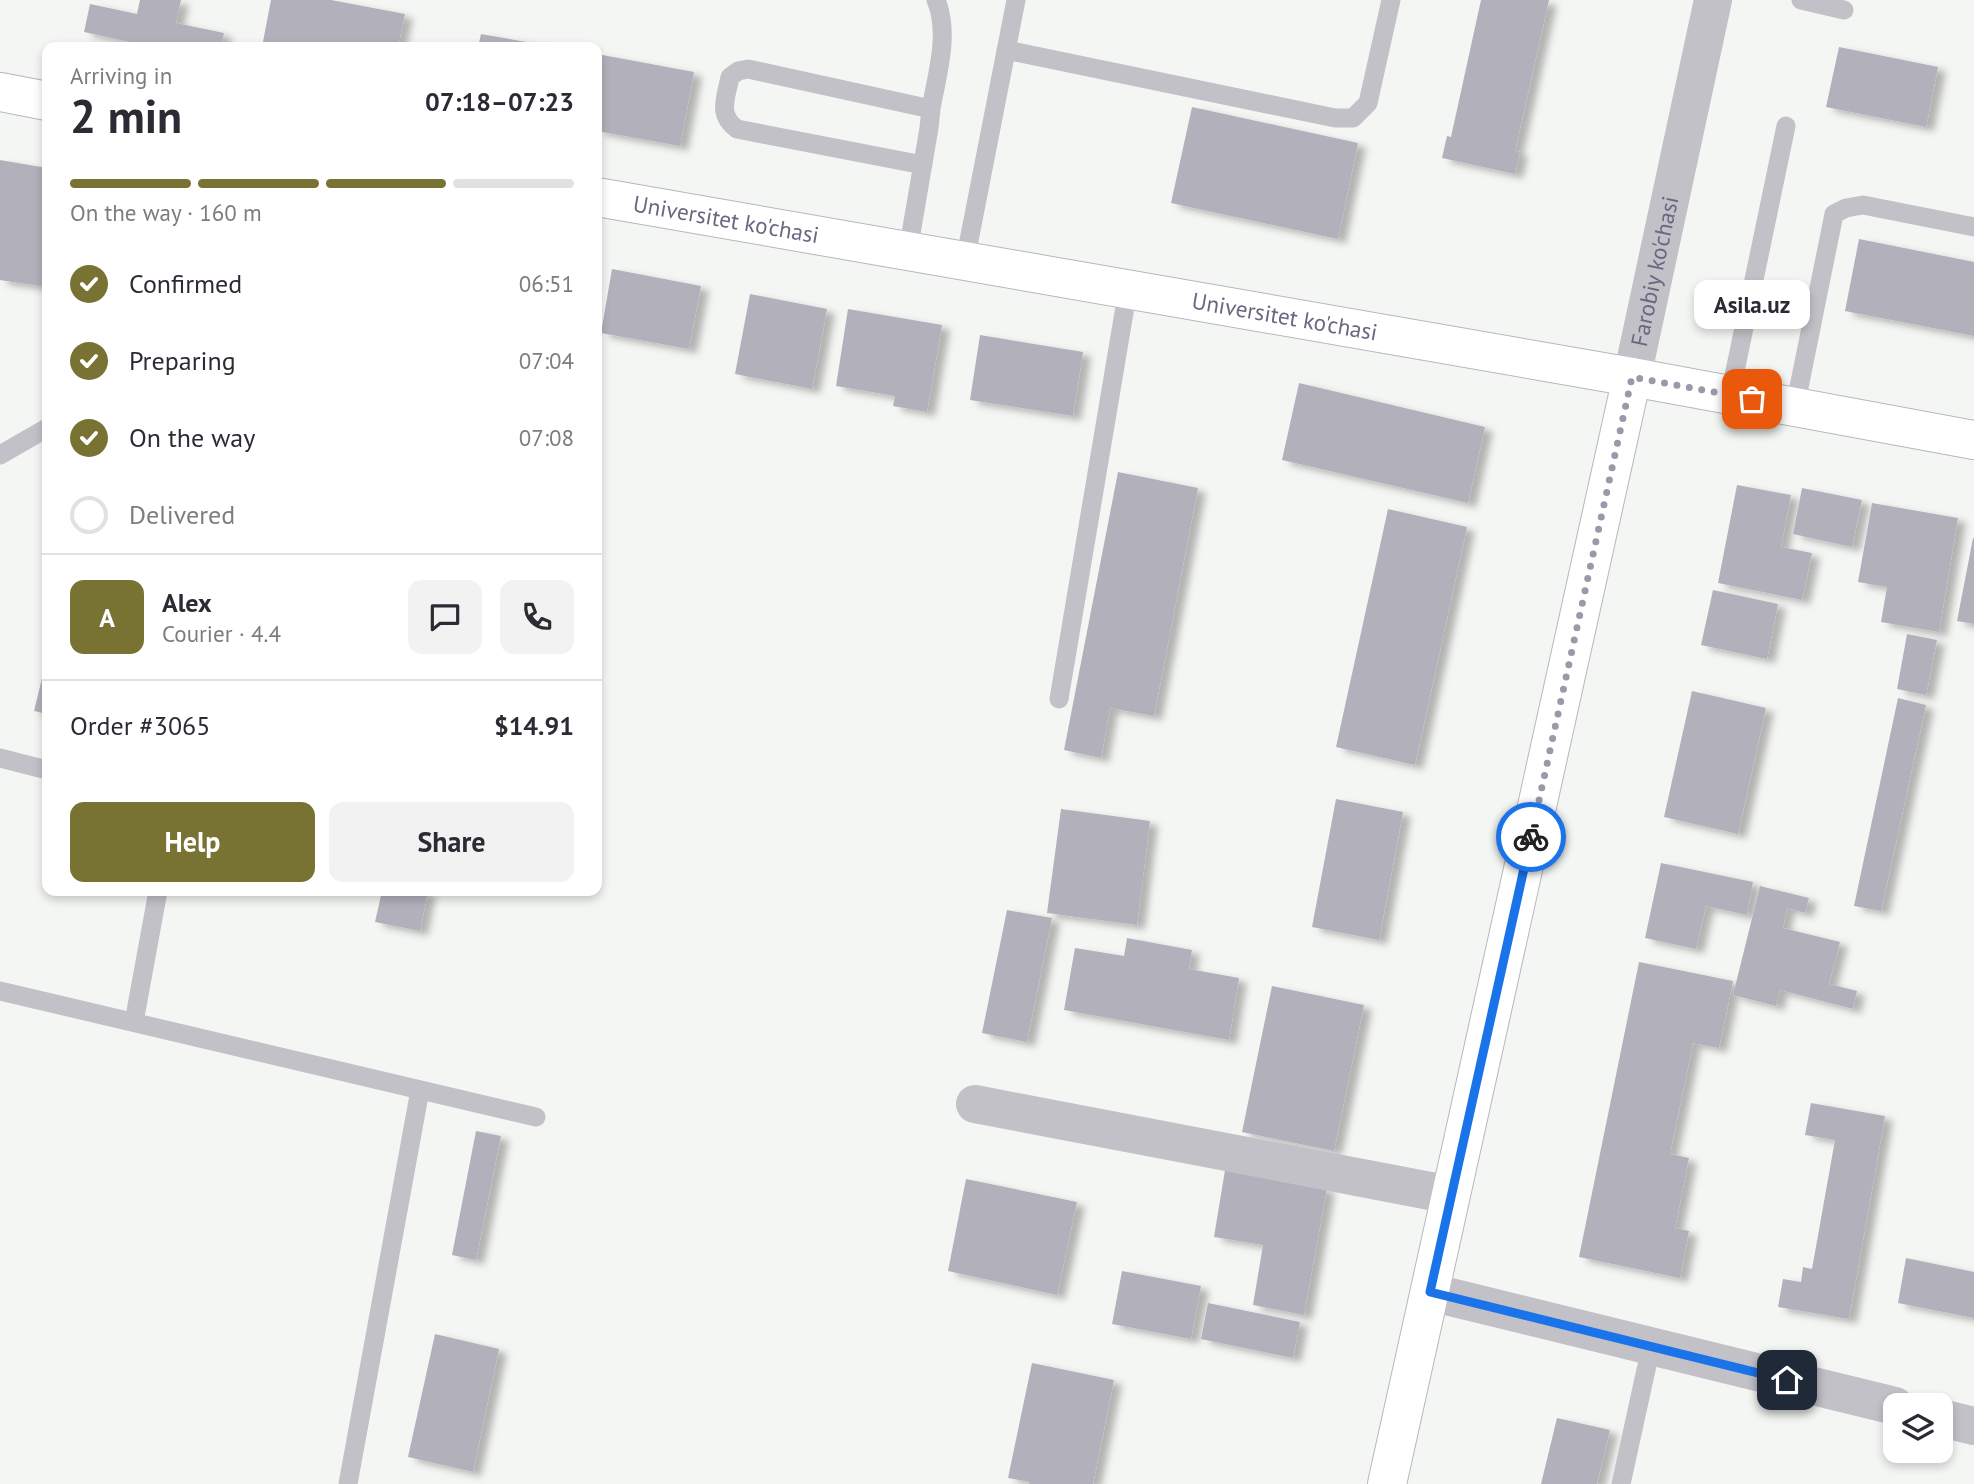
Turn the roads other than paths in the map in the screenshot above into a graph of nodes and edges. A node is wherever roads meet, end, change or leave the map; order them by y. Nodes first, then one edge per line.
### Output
1 (936, 0) edge
2 (1016, 0) edge
3 (1391, 0) edge
4 (1713, 0) edge
5 (1801, 0) edge
6 (1844, 9) dead end
7 (1006, 50) junction
8 (0, 92) edge
9 (42, 100) edge
10 (931, 109) junction
11 (1786, 127) dead end
12 (923, 165) junction
13 (602, 198) edge
14 (1974, 227) edge
15 (908, 251) junction
16 (965, 261) junction
17 (1128, 289) junction
18 (1632, 377) junction
19 (1730, 395) junction
20 (1795, 407) junction
21 (42, 431) edge
22 (1974, 440) edge
23 (0, 455) edge
24 (1059, 699) dead end
25 (0, 758) edge
26 (42, 768) edge
27 (157, 896) edge
28 (0, 991) edge
29 (134, 1022) junction
30 (420, 1090) junction
31 (975, 1104) dead end
32 (536, 1117) dead end
33 (1451, 1195) junction
34 (1430, 1292) junction
35 (1651, 1347) junction
36 (1883, 1403) edge
37 (1953, 1421) edge
38 (1974, 1426) edge
39 (348, 1484) edge
40 (1387, 1484) edge
41 (1621, 1484) edge

1 - 10 lane
2 - 7 lane
3 - 7 lane
4 - 18 street, Farobiy ko'chasi
5 - 6 lane
7 - 16 lane
8 - 9 main road
10 - 12 lane
10 - 12 lane
11 - 19 lane
12 - 15 lane
13 - 15 main road, Universitet ko'chasi
14 - 20 lane
15 - 16 main road, Universitet ko'chasi
16 - 17 main road, Universitet ko'chasi
17 - 18 main road, Universitet ko'chasi
17 - 24 lane
18 - 19 main road, Universitet ko'chasi
18 - 33 main road, Farobiy ko'chasi
19 - 20 main road, Universitet ko'chasi
20 - 22 main road, Universitet ko'chasi
21 - 23 lane
25 - 26 lane
27 - 29 lane
28 - 29 lane
29 - 30 lane
30 - 32 lane
30 - 39 lane
31 - 33 street
33 - 34 main road, Farobiy ko'chasi
34 - 35 street
34 - 40 main road, Farobiy ko'chasi
35 - 36 street
35 - 41 lane
37 - 38 street

